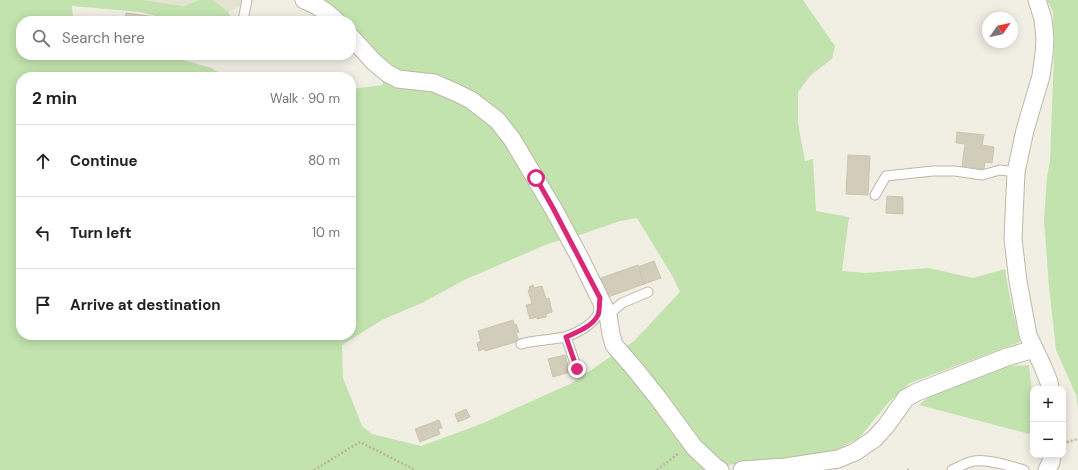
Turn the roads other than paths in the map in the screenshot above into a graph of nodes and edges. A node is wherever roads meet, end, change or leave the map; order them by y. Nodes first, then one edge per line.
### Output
1 (248, 0) edge
2 (304, 0) edge
3 (1037, 0) edge
4 (244, 15) dead end
5 (332, 16) edge
6 (356, 42) edge
7 (1016, 172) junction
8 (876, 195) dead end
9 (648, 292) dead end
10 (600, 298) junction
11 (608, 315) junction
12 (566, 337) junction
13 (521, 344) dead end
14 (1034, 349) junction
15 (577, 369) dead end
16 (1050, 386) edge
17 (1052, 458) edge
18 (720, 470) edge
19 (742, 470) edge
20 (952, 470) edge
21 (1024, 470) edge
22 (1047, 470) edge

1 - 4 lane
2 - 5 street
3 - 7 street
6 - 10 street
7 - 8 lane
7 - 14 street
9 - 11 lane
10 - 11 street
10 - 12 lane
11 - 18 street
12 - 13 lane
12 - 15 lane
14 - 16 street
14 - 19 street
17 - 22 street
20 - 21 lane

